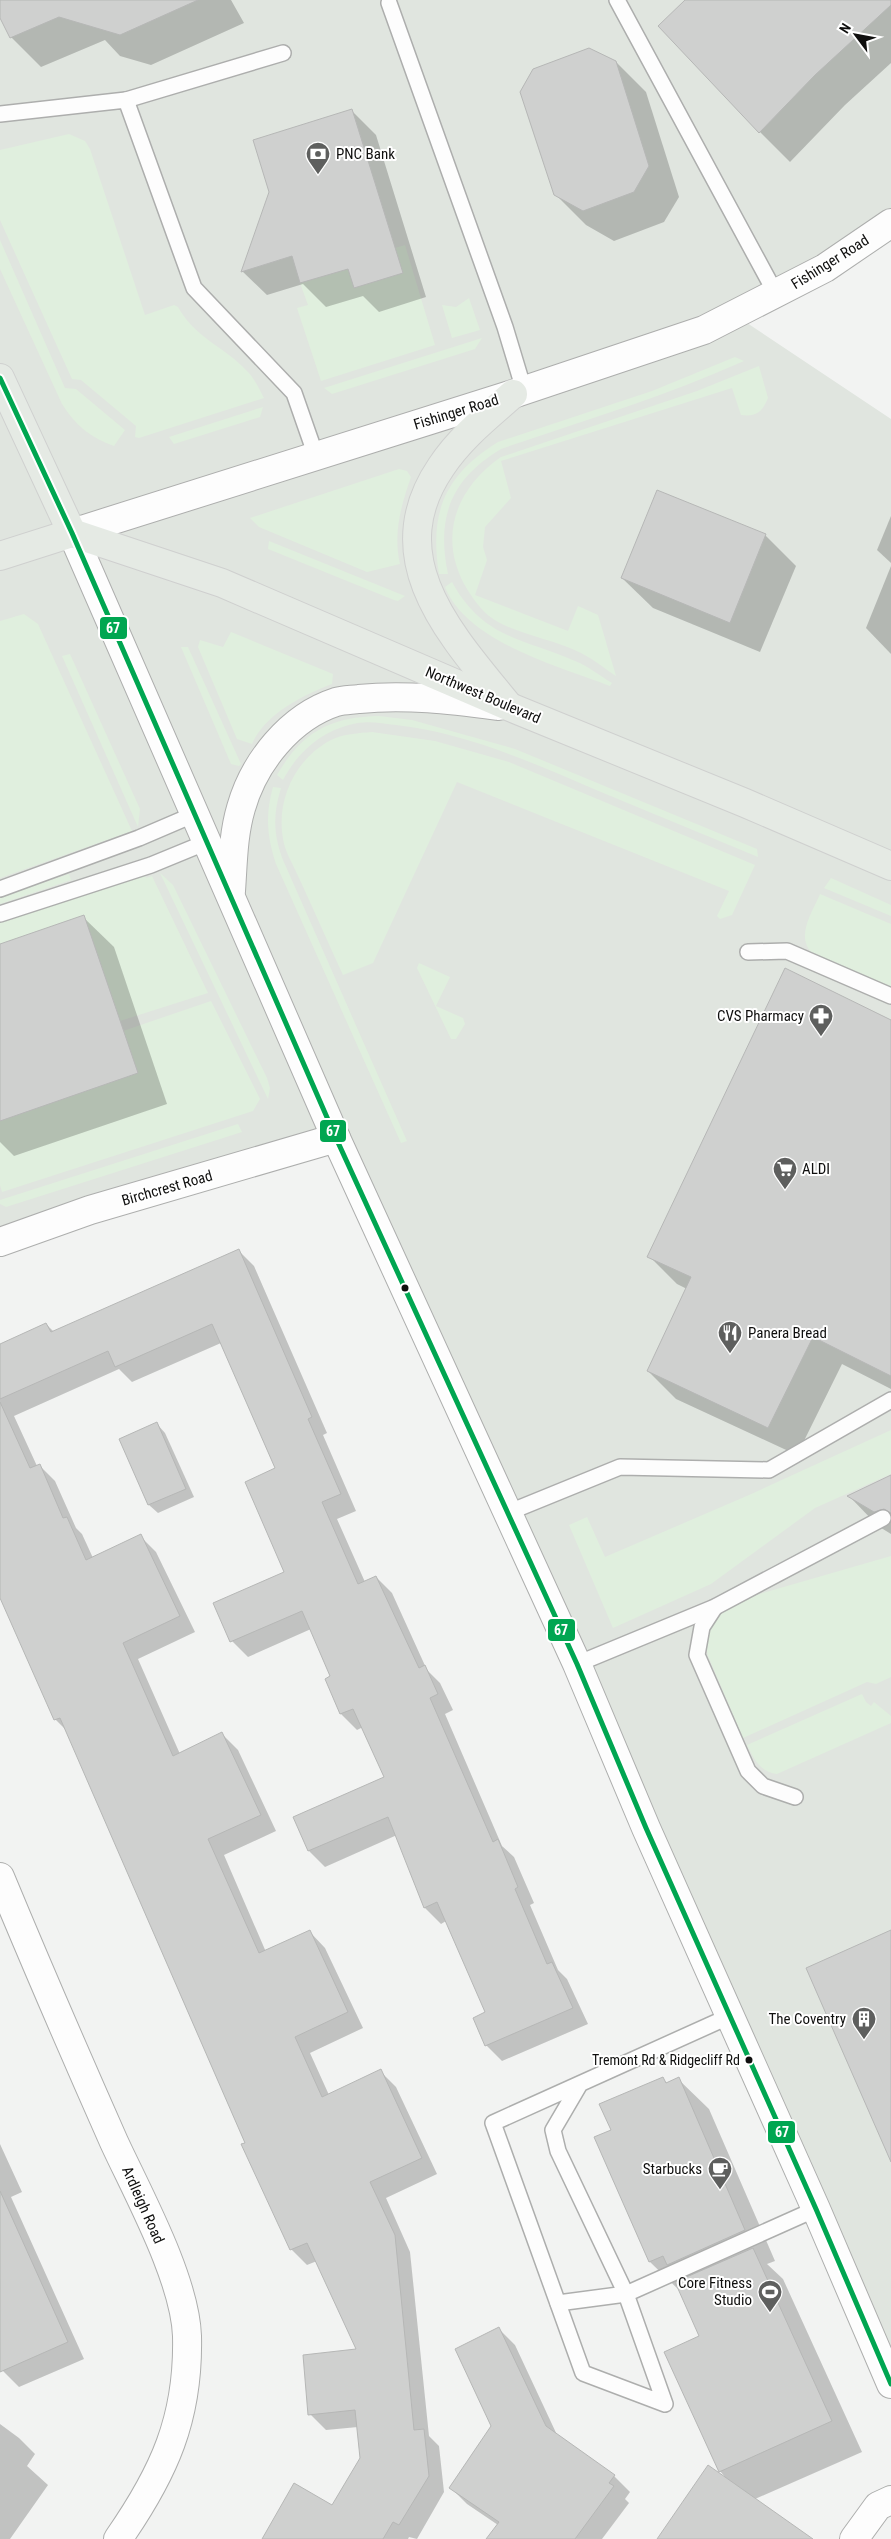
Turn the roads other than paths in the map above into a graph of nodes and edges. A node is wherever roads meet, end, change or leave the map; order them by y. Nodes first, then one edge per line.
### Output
1 (617, 0) edge
2 (389, 3) dead end
3 (284, 53) dead end
4 (126, 100) junction
5 (0, 114) edge
6 (891, 223) edge
7 (776, 294) junction
8 (0, 378) edge
9 (519, 392) junction
10 (316, 456) junction
11 (72, 533) junction
12 (0, 556) edge
13 (510, 707) junction
14 (195, 814) junction
15 (207, 842) junction
16 (891, 866) edge
17 (0, 889) edge
18 (231, 897) junction
19 (0, 914) edge
20 (748, 952) dead end
21 (891, 996) edge
22 (336, 1138) junction
23 (0, 1242) edge
24 (891, 1400) edge
25 (507, 1512) junction
26 (883, 1518) dead end
27 (715, 1607) junction
28 (577, 1664) junction
29 (795, 1797) dead end
30 (0, 1877) edge
31 (730, 2016) junction
32 (580, 2084) junction
33 (816, 2210) junction
34 (626, 2294) junction
35 (558, 2303) junction
36 (891, 2384) edge
37 (891, 2500) edge
38 (118, 2539) edge
39 (854, 2539) edge

1 - 7 lane
2 - 9 lane
3 - 4 lane
4 - 5 lane
4 - 10 lane
6 - 7 main road, Fishinger Road
7 - 9 main road, Fishinger Road
8 - 11 main road
9 - 10 main road, Fishinger Road
9 - 13 main road
10 - 11 main road, Fishinger Road
11 - 12 main road, Fishinger Road
11 - 13 main road, Northwest Boulevard
11 - 14 main road
13 - 16 main road, Northwest Boulevard
13 - 18 main road
14 - 15 main road
14 - 17 lane
15 - 18 main road
15 - 19 lane
18 - 22 main road
20 - 21 lane
22 - 23 main road, Birchcrest Road
22 - 25 main road
24 - 25 lane
25 - 28 main road
26 - 27 lane
27 - 28 lane
27 - 29 lane
28 - 31 main road
30 - 38 main road, Ardleigh Road
31 - 32 lane
31 - 33 main road
32 - 34 lane
32 - 35 lane
33 - 34 lane
33 - 36 main road
34 - 35 lane
34 - 35 lane
37 - 39 main road

